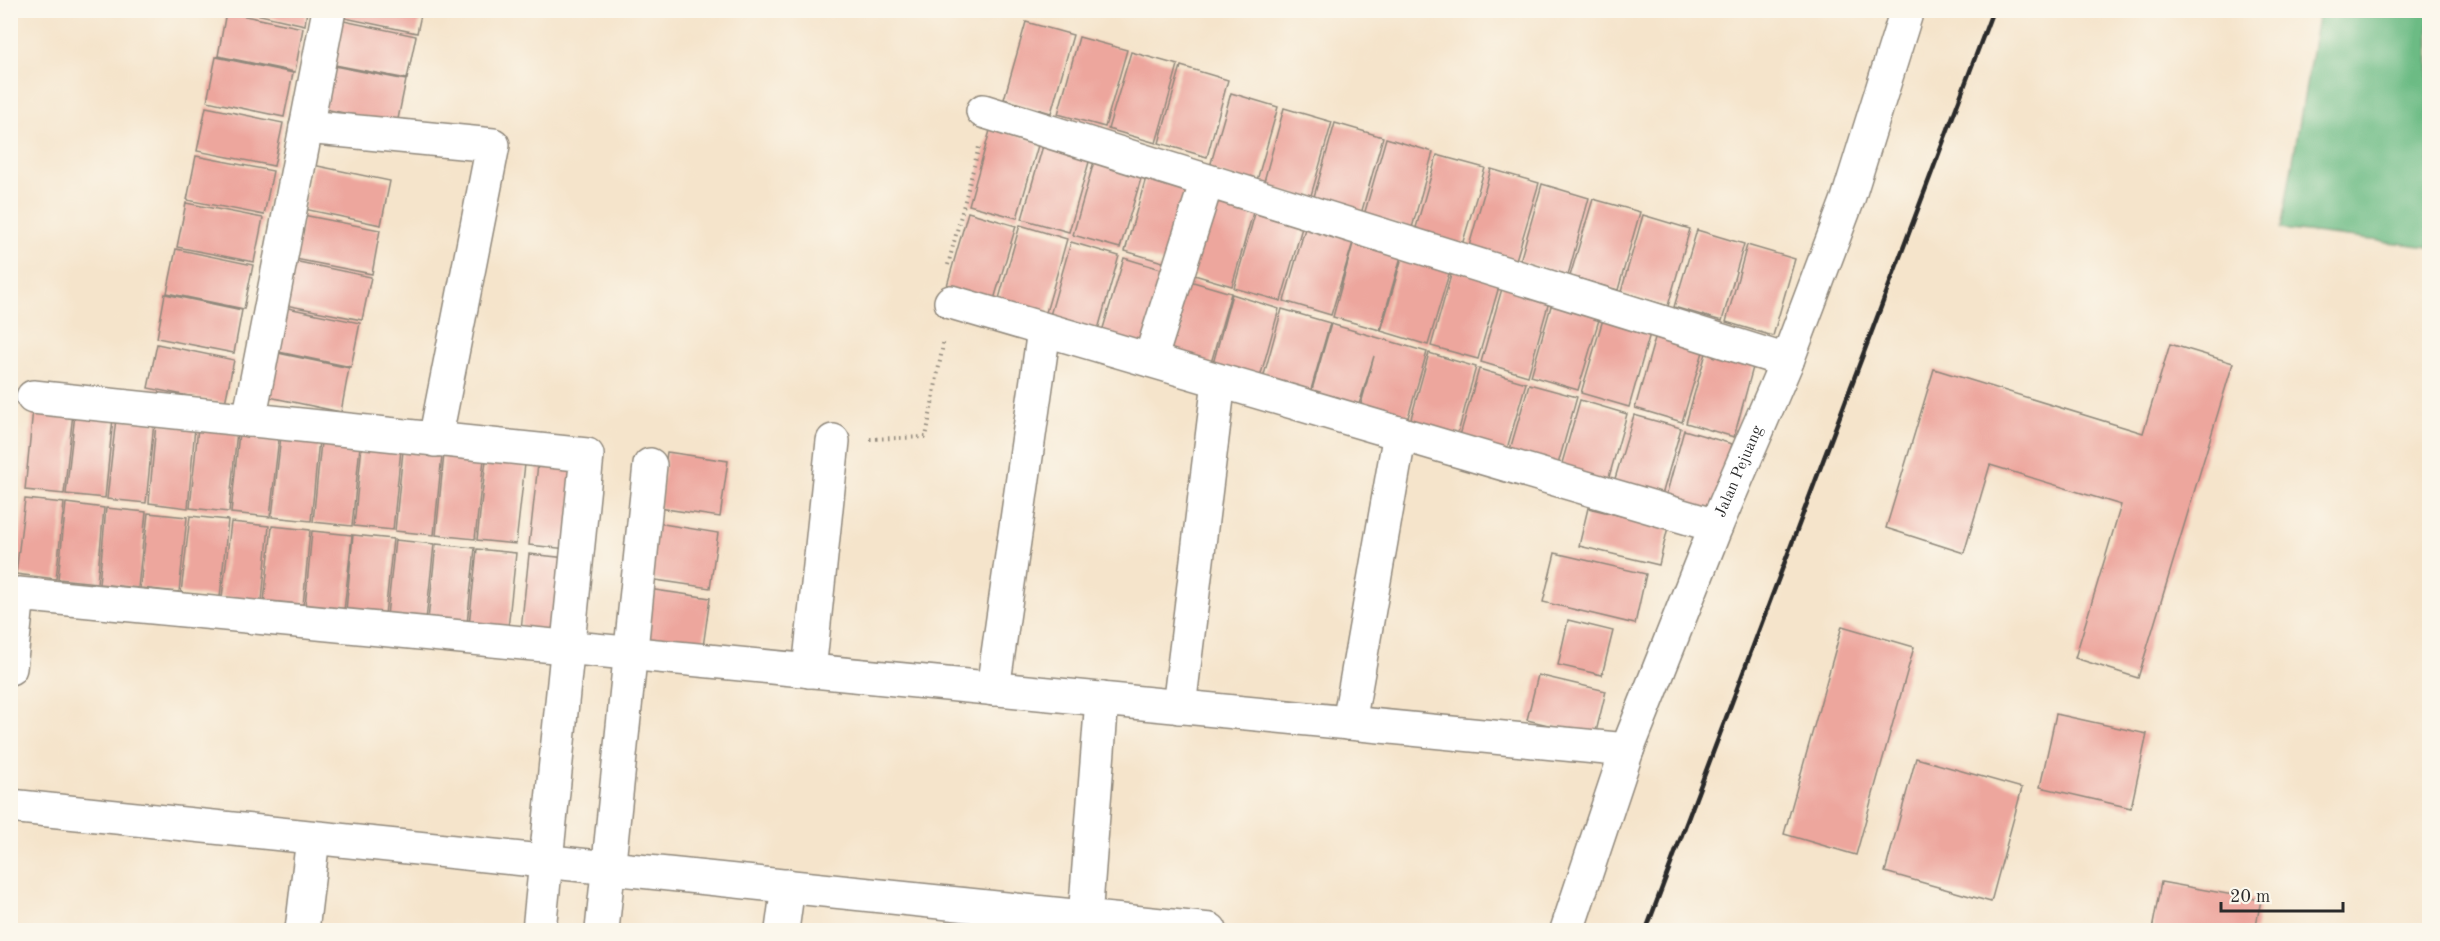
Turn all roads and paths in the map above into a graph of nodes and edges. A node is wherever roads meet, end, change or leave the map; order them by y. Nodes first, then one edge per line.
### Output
1 (329, 10) edge
2 (1907, 10) edge
3 (983, 111) dead end
4 (306, 128) junction
5 (1207, 181) junction
6 (951, 302) dead end
7 (1044, 330) junction
8 (1150, 360) junction
9 (1787, 361) junction
10 (1219, 381) junction
11 (33, 397) dead end
12 (249, 420) junction
13 (1400, 434) junction
14 (435, 440) junction
15 (832, 441) dead end
16 (650, 465) dead end
17 (1716, 526) junction
18 (568, 647) junction
19 (630, 654) junction
20 (10, 668) edge
21 (809, 671) junction
22 (993, 689) junction
23 (1102, 699) junction
24 (1179, 707) junction
25 (1349, 723) junction
26 (1627, 750) junction
27 (10, 806) edge
28 (313, 838) junction
29 (546, 862) junction
30 (609, 869) junction
31 (788, 886) junction
32 (1085, 918) junction
33 (1119, 926) edge
34 (302, 930) edge
35 (539, 930) edge
36 (603, 930) edge
37 (782, 930) edge
38 (1210, 930) edge
39 (1568, 930) edge

1 - 4 street
2 - 9 street, Jalan Pejuang
3 - 5 street
4 - 12 street
4 - 14 street
5 - 8 street
5 - 9 street
6 - 7 street
7 - 8 street
7 - 22 street
8 - 10 street
9 - 17 street, Jalan Pejuang
10 - 13 street
10 - 24 street
11 - 12 street
12 - 14 street
13 - 17 street
13 - 25 street
14 - 18 street
15 - 21 street
16 - 19 street
17 - 26 street, Jalan Pejuang
18 - 19 street
18 - 20 street
18 - 29 street
19 - 21 street
19 - 30 street
21 - 22 street
22 - 23 street
23 - 24 street
23 - 32 street
24 - 25 street
25 - 26 street
26 - 39 street, Jalan Pejuang
27 - 28 street
28 - 29 street
28 - 34 street
29 - 30 street
29 - 35 street
30 - 31 street
30 - 36 street
31 - 32 street
31 - 37 street
32 - 33 street
33 - 38 street

